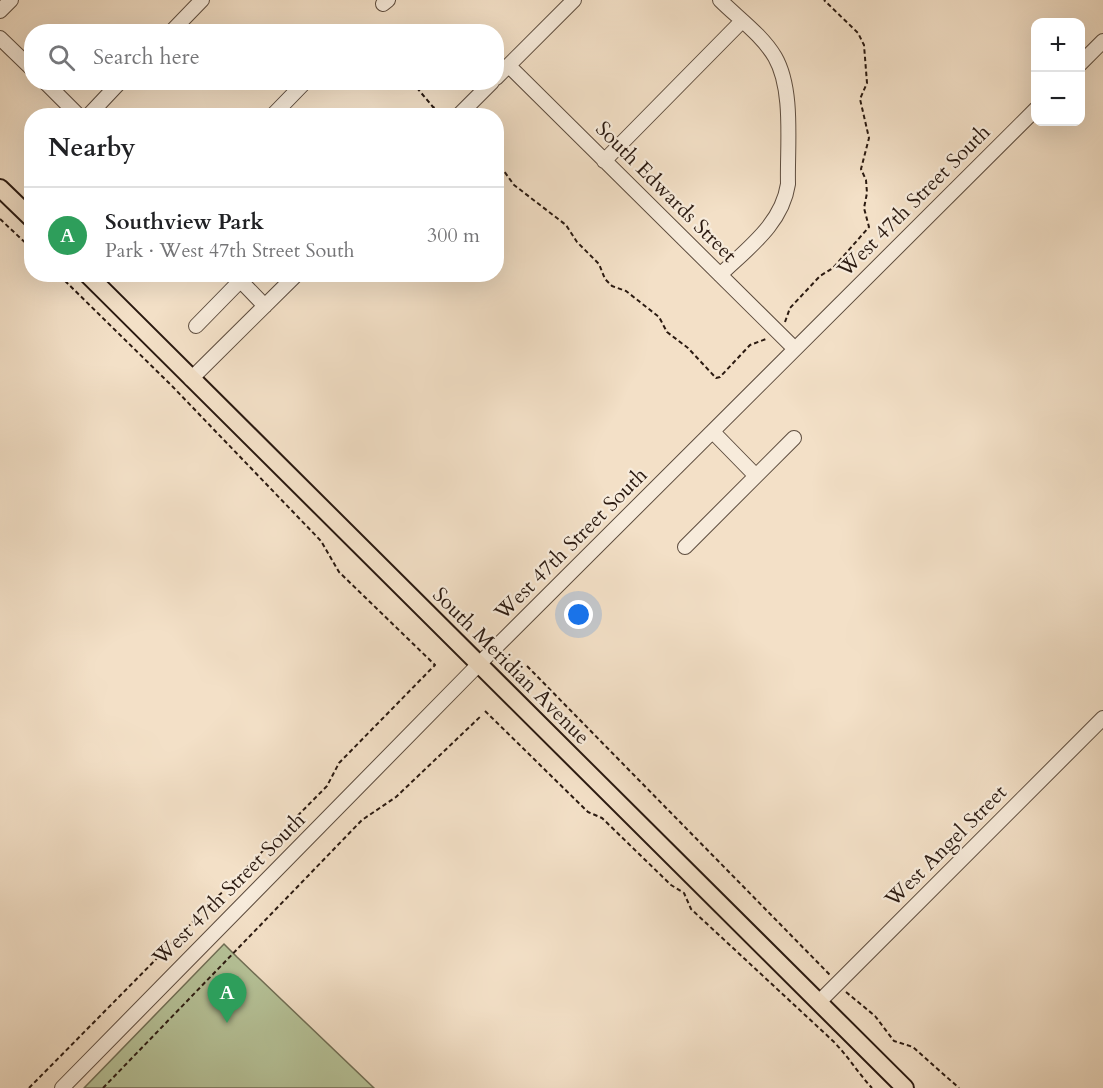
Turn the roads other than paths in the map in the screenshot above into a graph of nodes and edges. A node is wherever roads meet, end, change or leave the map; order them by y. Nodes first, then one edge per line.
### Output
1 (11, 0) edge
2 (202, 0) edge
3 (574, 0) edge
4 (720, 0) edge
5 (0, 11) edge
6 (742, 21) junction
7 (179, 24) edge
8 (0, 38) edge
9 (1103, 41) edge
10 (1085, 59) edge
11 (24, 61) edge
12 (509, 66) junction
13 (504, 71) edge
14 (53, 90) edge
15 (112, 90) edge
16 (296, 90) edge
17 (484, 90) edge
18 (71, 108) edge
19 (96, 108) edge
20 (280, 108) edge
21 (466, 108) edge
22 (1031, 113) edge
23 (604, 160) junction
24 (0, 188) edge
25 (24, 211) edge
26 (720, 275) junction
27 (95, 282) edge
28 (234, 282) edge
29 (241, 282) edge
30 (289, 282) edge
31 (265, 306) junction
32 (196, 326) dead end
33 (795, 349) junction
34 (191, 379) junction
35 (713, 432) junction
36 (794, 438) dead end
37 (756, 476) junction
38 (685, 547) dead end
39 (478, 665) junction
40 (1103, 718) edge
41 (819, 1002) junction
42 (62, 1088) edge
43 (905, 1088) edge

1 - 5 street
2 - 7 street
3 - 12 street
4 - 6 street
6 - 23 street
6 - 26 street
8 - 11 street
9 - 10 street
12 - 13 street
12 - 23 street, South Edwards Street
14 - 18 street
15 - 19 street
16 - 20 street
17 - 21 street
22 - 33 street, West 47th Street South
23 - 26 street, South Edwards Street
24 - 25 main road
26 - 33 street, South Edwards Street
27 - 34 main road, South Meridian Avenue
28 - 32 street
29 - 31 street
30 - 31 street
31 - 34 street
33 - 35 street, West 47th Street South
34 - 39 main road, South Meridian Avenue
35 - 37 street
35 - 39 street, West 47th Street South
36 - 37 street
37 - 38 street
39 - 41 main road, South Meridian Avenue
39 - 42 street, West 47th Street South
40 - 41 street, West Angel Street
41 - 43 main road, South Meridian Avenue

